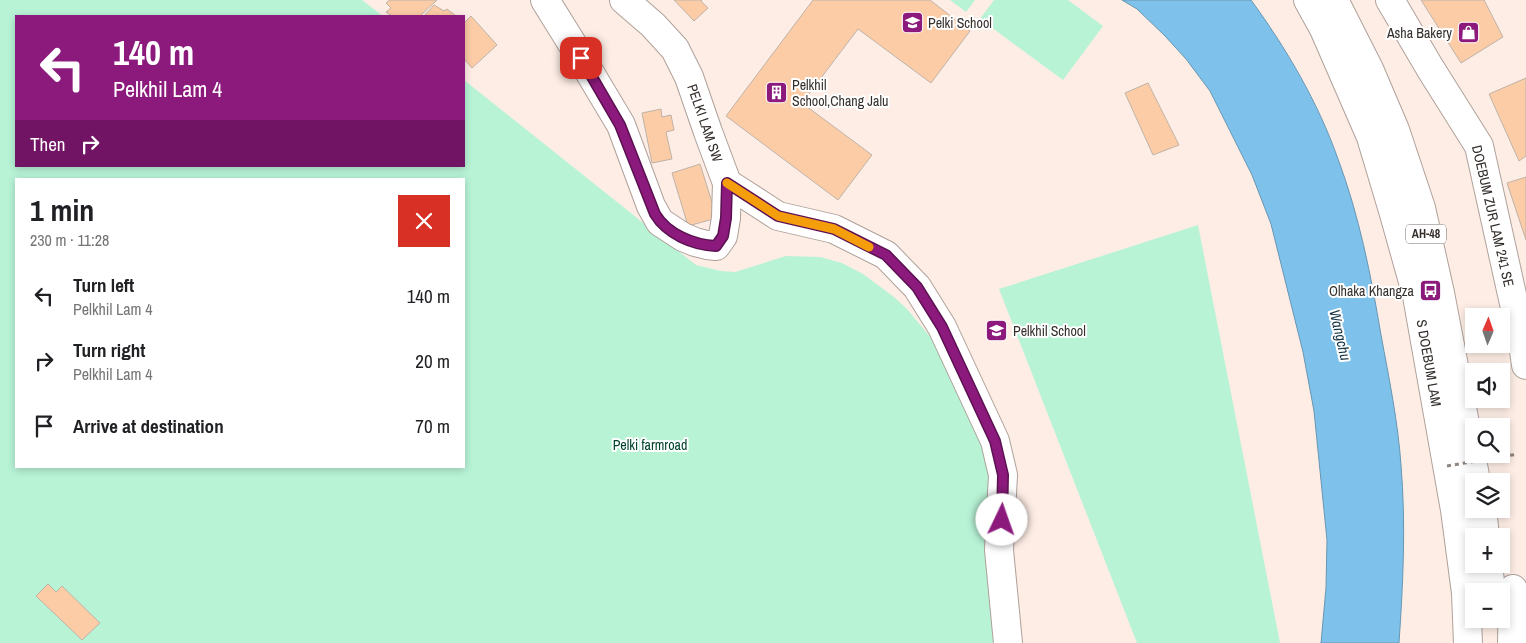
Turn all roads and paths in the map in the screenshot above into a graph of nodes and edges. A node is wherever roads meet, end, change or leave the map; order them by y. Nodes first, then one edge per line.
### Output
1 (545, 0) edge
2 (624, 0) edge
3 (1308, 0) edge
4 (1334, 0) edge
5 (1390, 0) edge
6 (727, 183) junction
7 (1526, 365) edge
8 (1518, 454) dead end
9 (1465, 470) edge
10 (1493, 583) edge
11 (1476, 628) edge
12 (1494, 628) edge
13 (1508, 628) edge
14 (1008, 643) edge
15 (1468, 643) edge
16 (1494, 643) edge
17 (1512, 643) edge

1 - 6 main road
2 - 6 main road, PELKI LAM SW
3 - 9 main road, S DOEBUM LAM / AH-48
4 - 9 main road, S DOEBUM LAM / AH-48
5 - 7 main road, DOEBUM ZUR LAM 241 SE
6 - 14 main road
8 - 9 path, bridge
9 - 10 main road, S DOEBUM LAM / AH-48
11 - 15 main road, AH-48
12 - 16 main road
13 - 17 main road

